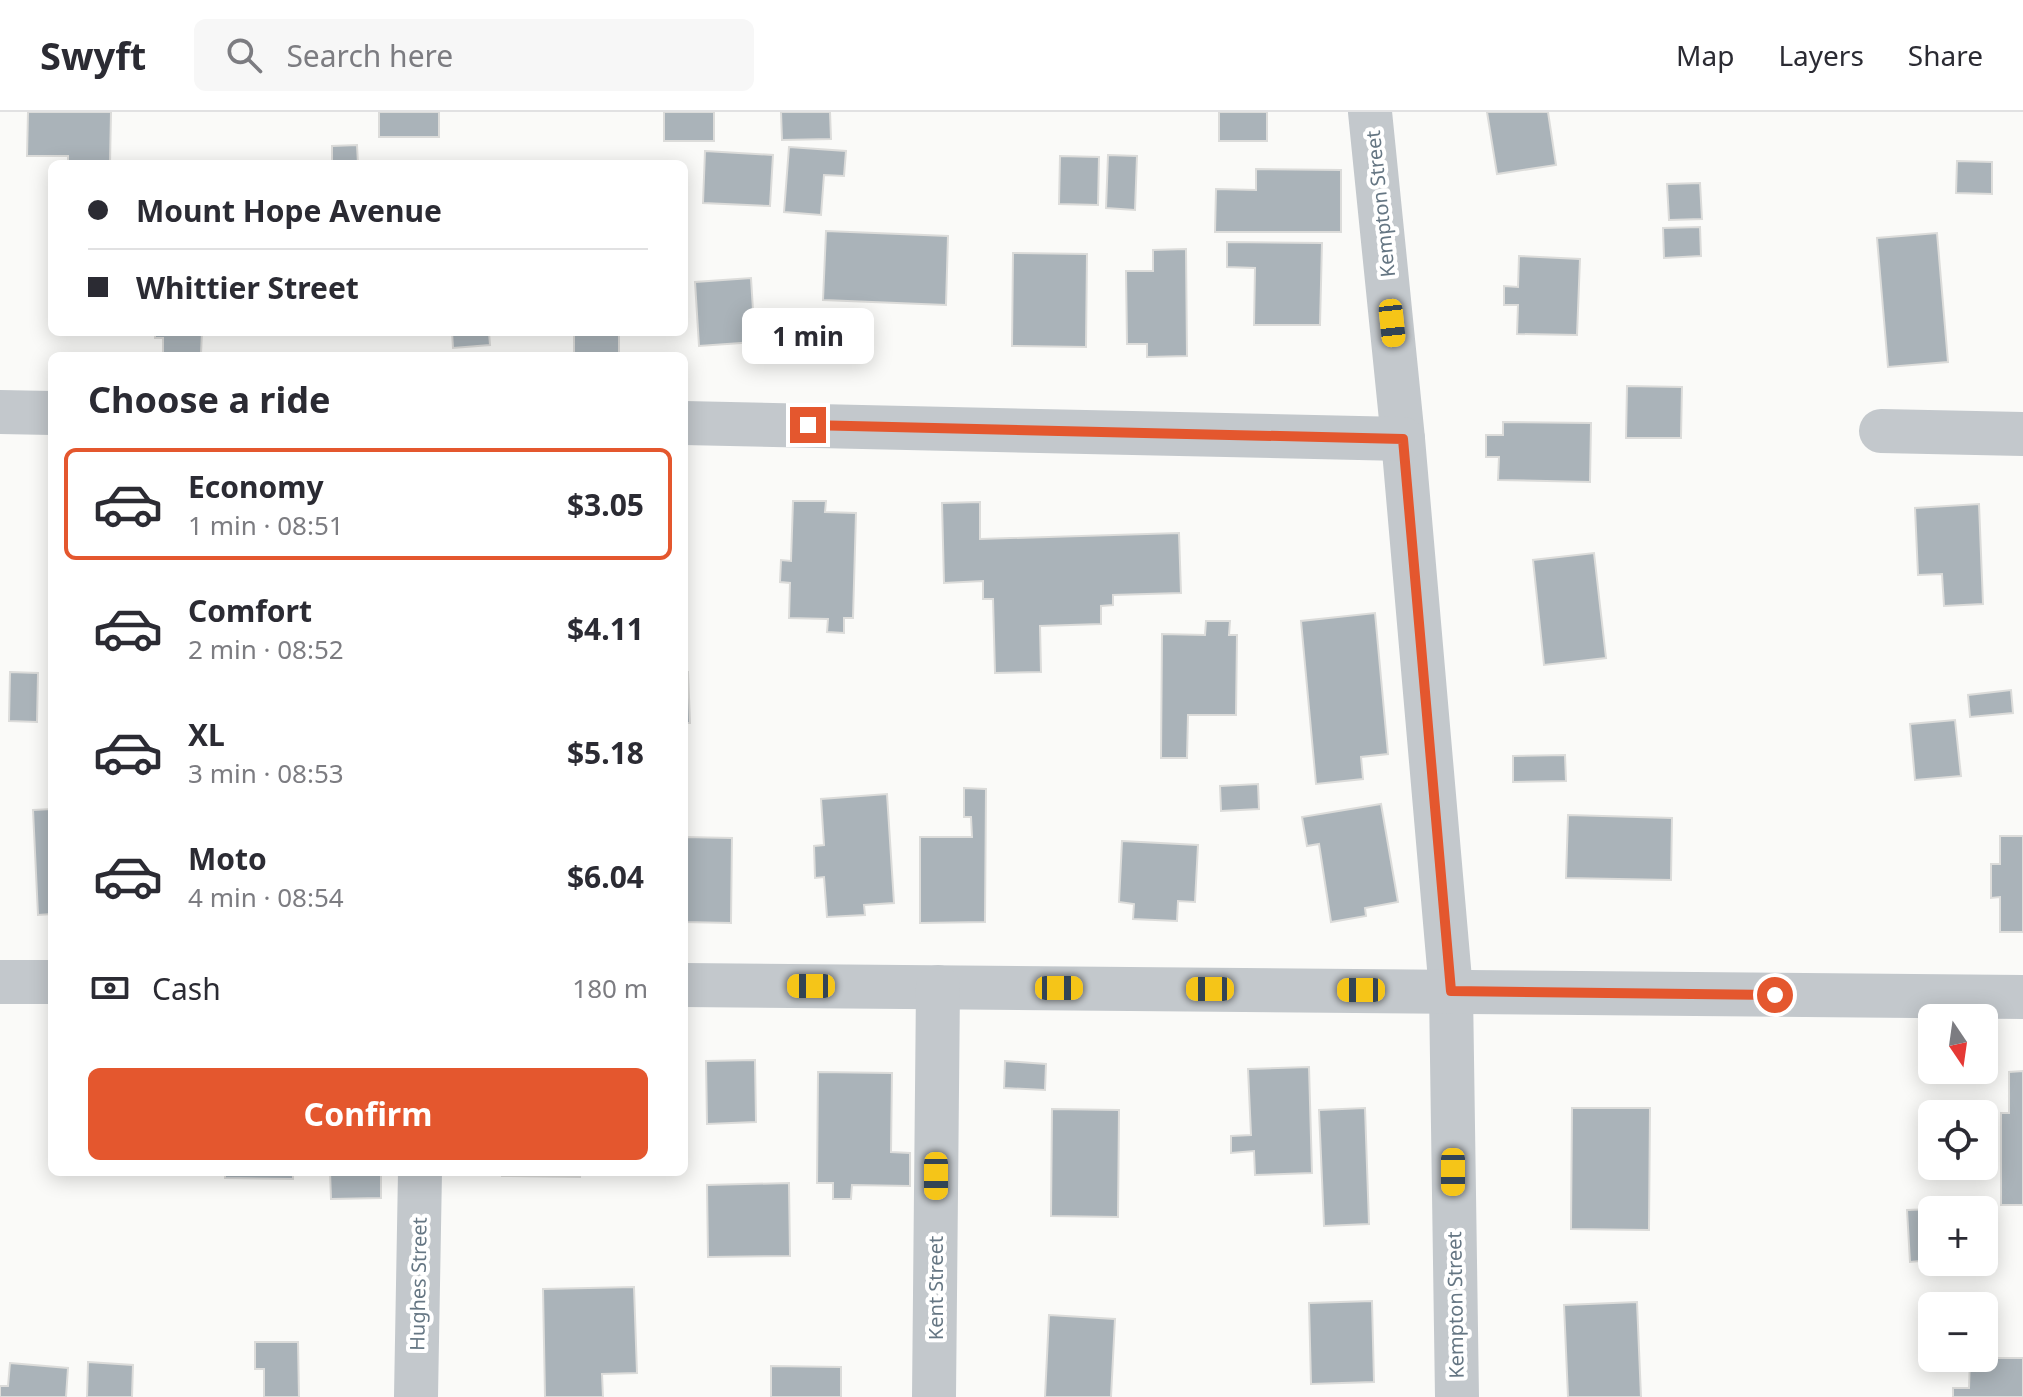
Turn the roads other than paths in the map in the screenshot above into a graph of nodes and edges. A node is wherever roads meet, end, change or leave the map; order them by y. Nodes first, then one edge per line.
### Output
1 (1370, 112) edge
2 (0, 412) edge
3 (48, 413) edge
4 (688, 423) edge
5 (1881, 431) dead end
6 (2023, 434) edge
7 (1403, 439) junction
8 (0, 982) edge
9 (48, 982) edge
10 (688, 985) edge
11 (938, 987) junction
12 (1451, 991) junction
13 (2023, 997) edge
14 (420, 1176) edge
15 (416, 1397) edge
16 (934, 1397) edge
17 (1457, 1397) edge

1 - 7 street, Kempton Street
2 - 3 street
4 - 7 street
5 - 6 street
7 - 12 street, Kempton Street
8 - 9 street
10 - 11 street
11 - 12 street
11 - 16 street, Kent Street
12 - 13 street
12 - 17 street, Kempton Street
14 - 15 street, Hughes Street

